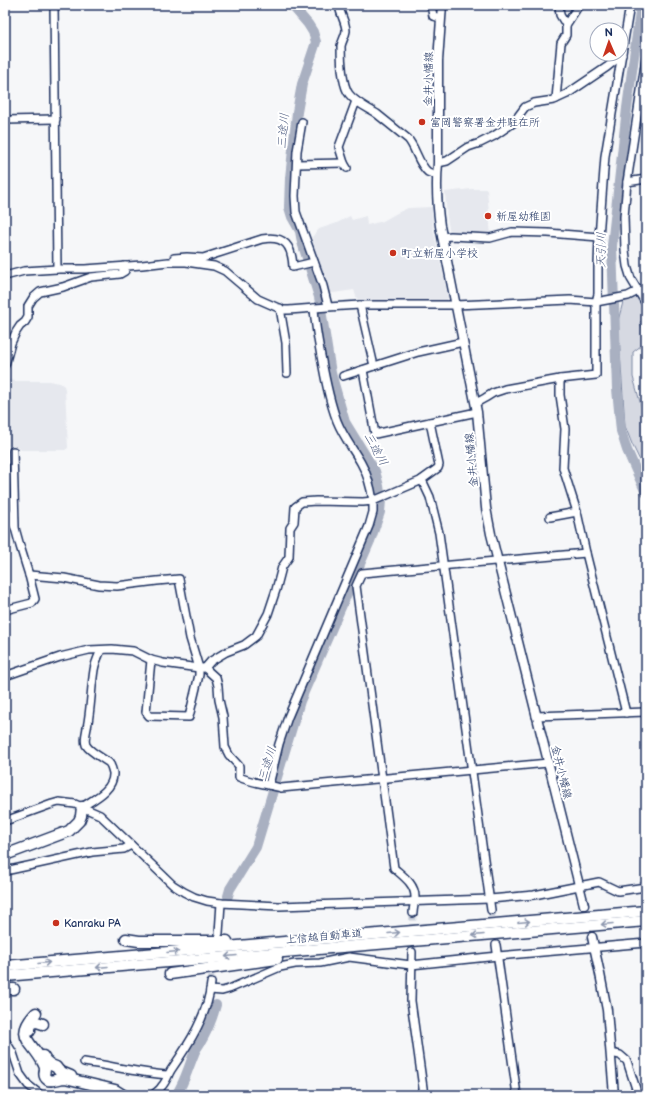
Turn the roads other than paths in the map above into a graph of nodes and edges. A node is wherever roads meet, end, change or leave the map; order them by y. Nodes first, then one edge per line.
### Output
1 (54, 5) edge
2 (339, 5) edge
3 (431, 5) edge
4 (442, 5) edge
5 (559, 5) edge
6 (579, 5) edge
7 (630, 5) edge
8 (441, 18) junction
9 (627, 22) edge
10 (566, 25) junction
11 (646, 58) edge
12 (613, 62) edge
13 (621, 62) edge
14 (556, 99) junction
15 (356, 101) junction
16 (56, 119) junction
17 (5, 120) edge
18 (302, 122) dead end
19 (438, 163) junction
20 (297, 164) junction
21 (437, 175) junction
22 (646, 179) edge
23 (627, 182) junction
24 (442, 237) junction
25 (599, 237) junction
26 (141, 261) dead end
27 (314, 262) junction
28 (125, 266) junction
29 (57, 269) junction
30 (5, 276) edge
31 (646, 287) edge
32 (638, 291) junction
33 (596, 302) junction
34 (455, 304) junction
35 (646, 304) edge
36 (360, 305) junction
37 (328, 306) junction
38 (280, 308) junction
39 (314, 308) junction
40 (463, 342) junction
41 (5, 365) edge
42 (374, 366) junction
43 (363, 370) junction
44 (287, 373) dead end
45 (343, 376) dead end
46 (560, 379) junction
47 (476, 407) junction
48 (430, 422) junction
49 (13, 451) dead end
50 (422, 480) junction
51 (373, 501) junction
52 (5, 506) edge
53 (577, 512) junction
54 (550, 517) dead end
55 (15, 528) junction
56 (586, 554) junction
57 (497, 561) junction
58 (444, 566) junction
59 (29, 575) junction
60 (5, 610) edge
61 (101, 650) junction
62 (151, 660) junction
63 (202, 668) junction
64 (5, 676) edge
65 (646, 712) edge
66 (626, 713) junction
67 (536, 716) junction
68 (548, 763) junction
69 (472, 770) junction
70 (382, 779) junction
71 (269, 785) junction
72 (82, 807) junction
73 (5, 821) edge
74 (131, 845) junction
75 (5, 852) edge
76 (5, 855) edge
77 (5, 871) edge
78 (579, 886) junction
79 (646, 887) edge
80 (490, 899) junction
81 (414, 902) junction
82 (221, 903) junction
83 (584, 905) tunnel mouth
84 (491, 910) tunnel mouth
85 (646, 912) edge
86 (413, 913) tunnel mouth
87 (646, 921) edge
88 (219, 933) dead end
89 (355, 936) junction
90 (592, 937) tunnel mouth
91 (126, 939) dead end
92 (646, 943) edge
93 (368, 944) junction
94 (496, 945) tunnel mouth
95 (594, 947) junction
96 (412, 952) tunnel mouth
97 (498, 956) junction
98 (411, 965) junction
99 (5, 966) edge
100 (170, 974) dead end
101 (5, 976) edge
102 (36, 1013) dead end
103 (43, 1024) dead end
104 (5, 1040) edge
105 (611, 1053) junction
106 (84, 1062) dead end
107 (168, 1075) junction
108 (41, 1095) edge
109 (123, 1095) edge
110 (129, 1095) edge
111 (153, 1095) edge
112 (424, 1095) edge
113 (517, 1095) edge
114 (614, 1095) edge
115 (638, 1095) edge

1 - 16 street
2 - 15 street
3 - 8 street
4 - 8 main road, 金井小幡線
5 - 10 street
6 - 10 street
7 - 9 street
8 - 19 main road, 金井小幡線
10 - 14 street
11 - 23 street
12 - 14 street
13 - 25 street
14 - 19 street
15 - 20 street
15 - 21 street
16 - 17 street
16 - 29 street
18 - 20 street
19 - 21 main road, 金井小幡線
20 - 27 street
21 - 24 main road, 金井小幡線
22 - 23 street
23 - 32 street
24 - 25 street
24 - 34 main road, 金井小幡線
25 - 33 street
26 - 27 street
27 - 37 street
28 - 29 street
28 - 38 street
28 - 41 street
29 - 30 street
31 - 32 street
32 - 33 street
32 - 35 street
33 - 34 street
33 - 46 street
34 - 36 street
34 - 40 main road, 金井小幡線
36 - 37 street
36 - 42 street
37 - 39 street
38 - 39 street
38 - 44 street
39 - 51 street
40 - 42 street
40 - 47 main road, 金井小幡線
42 - 43 street
43 - 45 street
43 - 48 street
46 - 47 street
46 - 53 street
47 - 48 street
47 - 57 main road, 金井小幡線
48 - 50 street
49 - 55 street
50 - 51 street
50 - 58 street
51 - 63 street
51 - 71 street
52 - 55 street
53 - 54 street
53 - 56 street
55 - 59 street
56 - 57 street
56 - 66 street
57 - 58 street
57 - 67 main road, 金井小幡線
58 - 69 street
58 - 70 street
59 - 60 street
59 - 63 street
61 - 62 street
61 - 64 street
61 - 72 street
62 - 63 street
62 - 63 street
63 - 71 street
65 - 66 street
66 - 67 street
67 - 68 main road, 金井小幡線
68 - 69 street
68 - 78 main road, 金井小幡線
69 - 70 street
69 - 80 street
70 - 71 street
70 - 81 street
72 - 73 street
72 - 74 street
72 - 75 highway
72 - 76 highway
74 - 77 street
74 - 82 street
78 - 79 street
78 - 80 street
78 - 83 main road, 金井小幡線
80 - 81 street
80 - 84 street
81 - 82 street
81 - 86 street
82 - 88 street
89 -> 85 highway, 上信越自動車道
87 -> 93 highway, 上信越自動車道
89 - 91 highway
99 -> 89 highway, 上信越自動車道
90 - 95 main road
92 - 95 street
93 - 100 highway
93 -> 101 highway, 上信越自動車道
94 - 97 street
95 - 97 street
95 - 105 main road
96 - 98 street
97 - 98 street
97 - 113 street
98 - 107 street
98 - 112 street
102 - 109 highway
103 - 110 highway
104 - 108 street
105 - 114 main road
105 - 115 street
106 - 107 street
107 - 111 street

